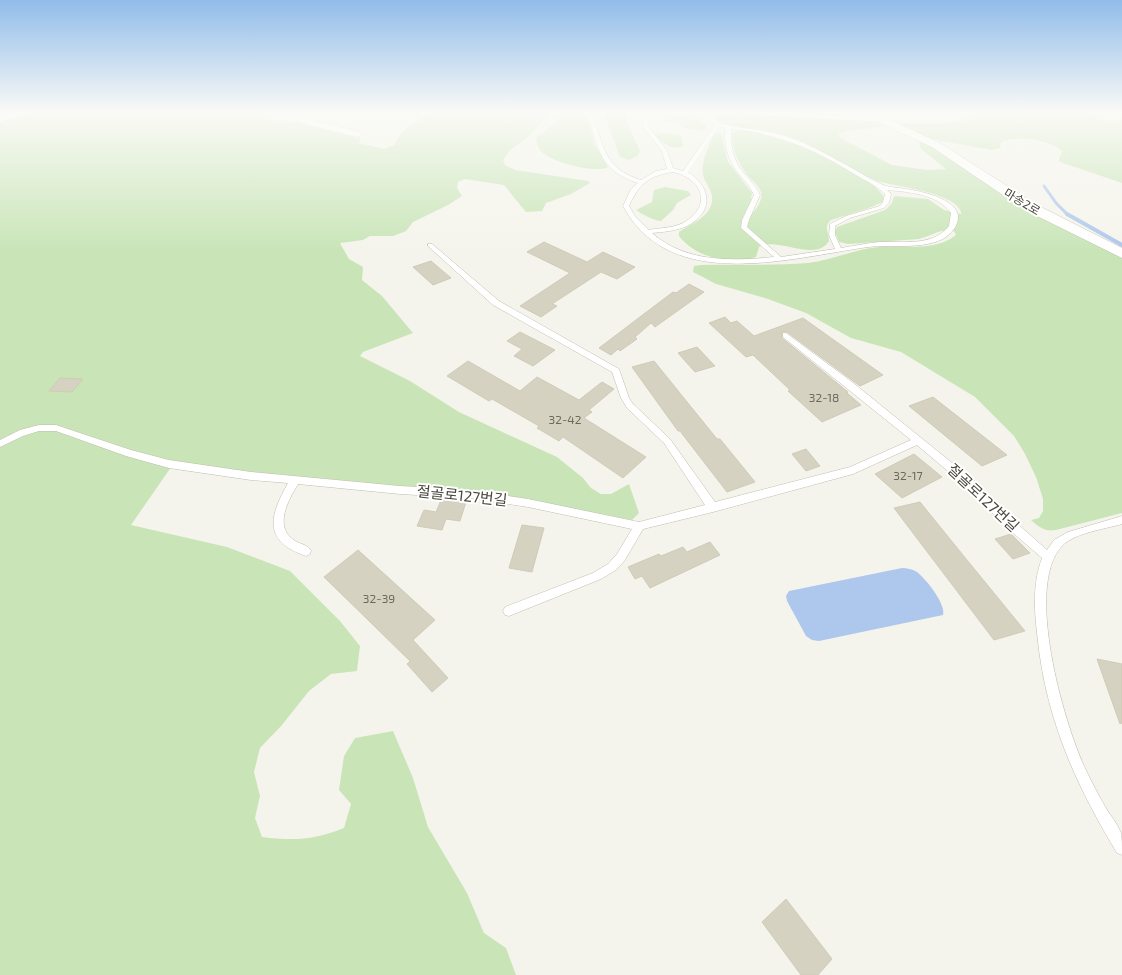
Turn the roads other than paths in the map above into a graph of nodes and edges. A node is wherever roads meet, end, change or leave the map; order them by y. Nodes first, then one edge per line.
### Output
1 (608, 158) edge
2 (669, 158) edge
3 (696, 158) edge
4 (732, 158) edge
5 (830, 158) edge
6 (955, 158) edge
7 (670, 170) junction
8 (685, 172) junction
9 (642, 182) junction
10 (879, 186) junction
11 (647, 232) junction
12 (430, 244) dead end
13 (839, 250) junction
14 (1122, 254) edge
15 (780, 259) junction
16 (786, 336) dead end
17 (918, 441) junction
18 (0, 444) edge
19 (295, 480) junction
20 (713, 508) junction
21 (1122, 520) edge
22 (639, 526) junction
23 (306, 551) dead end
24 (1047, 556) junction
25 (509, 611) dead end
26 (1122, 848) edge

1 - 9 lane
2 - 7 lane
3 - 8 lane
4 - 15 lane
5 - 10 lane
6 - 14 street, 마송2로
7 - 8 lane
7 - 9 lane
8 - 11 lane
9 - 11 lane
10 - 13 lane
10 - 13 lane
11 - 15 lane
12 - 20 lane
13 - 15 lane
16 - 17 lane, 절골로127번길
17 - 20 lane, 절골로127번길
17 - 24 lane, 절골로127번길
18 - 19 lane, 절골로127번길
19 - 22 lane, 절골로127번길
19 - 23 lane
20 - 22 lane, 절골로127번길
21 - 24 lane
22 - 25 lane
24 - 26 lane

